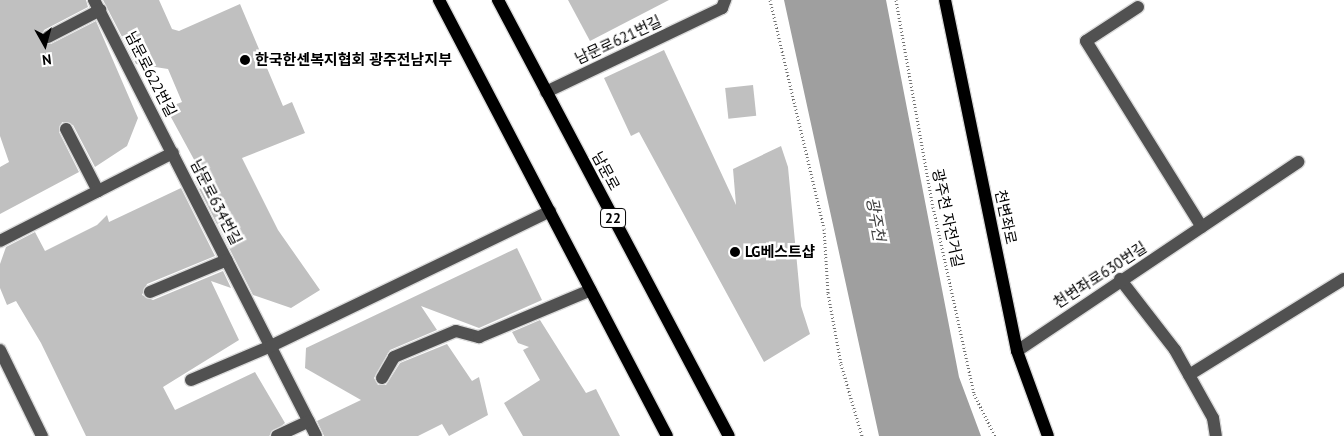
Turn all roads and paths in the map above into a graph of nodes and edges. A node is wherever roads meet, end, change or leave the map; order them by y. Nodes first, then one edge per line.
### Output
1 (440, 0) edge
2 (498, 0) edge
3 (724, 0) edge
4 (770, 0) edge
5 (896, 0) edge
6 (945, 0) edge
7 (97, 5) edge
8 (1138, 7) dead end
9 (48, 36) dead end
10 (546, 92) junction
11 (66, 129) dead end
12 (173, 153) junction
13 (1298, 162) dead end
14 (98, 191) junction
15 (550, 211) junction
16 (1202, 227) junction
17 (0, 241) edge
18 (227, 260) junction
19 (1120, 279) junction
20 (1344, 279) edge
21 (591, 290) junction
22 (150, 292) dead end
23 (271, 346) junction
24 (0, 350) edge
25 (1016, 351) junction
26 (5, 375) edge
27 (1189, 375) junction
28 (382, 378) dead end
29 (192, 380) dead end
30 (309, 421) junction
31 (42, 436) edge
32 (277, 436) edge
33 (316, 436) edge
34 (667, 436) edge
35 (729, 436) edge
36 (862, 436) edge
37 (995, 436) edge
38 (1048, 436) edge
39 (1216, 436) edge

1 - 15 main road
2 - 10 main road, 남문로 / 22
3 - 10 street, 남문로621번길
4 - 36 path
5 - 37 path, 광주천 자전거길
6 - 25 main road, 천변좌로
7 - 9 street, 남문로622번길
7 - 12 street, 남문로622번길
8 - 16 street
10 - 35 main road, 남문로 / 22
11 - 14 street
12 - 14 street, 남문로634번길
12 - 18 street, 남문로634번길
13 - 16 street, 천변좌로630번길
14 - 17 street, 남문로634번길
15 - 21 main road
15 - 23 street
16 - 19 street, 천변좌로630번길
18 - 22 street, 남문로634번길
18 - 23 street, 남문로634번길
19 - 25 street, 천변좌로630번길
19 - 27 street
20 - 27 street
21 - 28 street
21 - 34 main road
23 - 29 street
23 - 30 street, 남문로634번길
24 - 26 street
25 - 38 main road, 천변좌로
26 - 31 street
27 - 39 street
30 - 32 street
30 - 33 street, 남문로634번길

